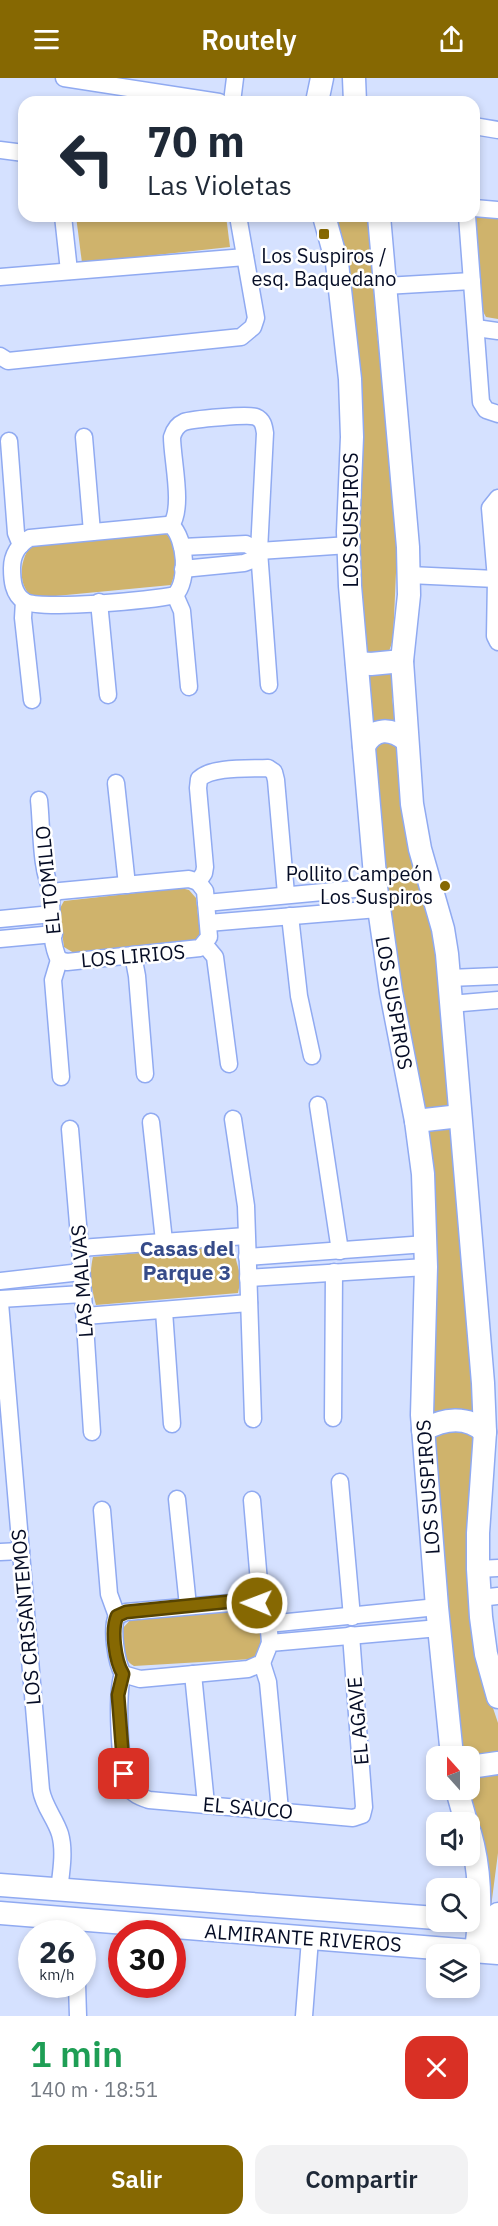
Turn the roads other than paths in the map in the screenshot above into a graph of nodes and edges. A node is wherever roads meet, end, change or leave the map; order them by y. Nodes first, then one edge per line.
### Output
1 (64, 78) edge
2 (235, 78) edge
3 (322, 78) edge
4 (354, 78) edge
5 (180, 96) edge
6 (233, 96) edge
7 (318, 96) edge
8 (355, 96) edge
9 (480, 127) edge
10 (498, 130) edge
11 (0, 150) edge
12 (18, 152) edge
13 (480, 208) edge
14 (498, 210) edge
15 (64, 222) edge
16 (239, 222) edge
17 (326, 222) edge
18 (380, 222) edge
19 (467, 222) edge
20 (245, 257) junction
21 (69, 271) junction
22 (0, 277) edge
23 (472, 281) junction
24 (385, 286) junction
25 (476, 328) junction
26 (498, 331) edge
27 (0, 356) edge
28 (498, 414) edge
29 (84, 437) dead end
30 (9, 441) dead end
31 (498, 498) edge
32 (171, 525) junction
33 (92, 532) junction
34 (21, 545) junction
35 (349, 545) junction
36 (182, 548) junction
37 (259, 551) junction
38 (6, 563) edge
39 (183, 569) junction
40 (409, 575) junction
41 (496, 579) junction
42 (7, 585) edge
43 (175, 595) junction
44 (24, 601) junction
45 (99, 602) junction
46 (498, 642) edge
47 (402, 661) junction
48 (357, 663) junction
49 (269, 685) dead end
50 (189, 687) dead end
51 (108, 695) dead end
52 (32, 700) dead end
53 (406, 740) junction
54 (364, 746) junction
55 (116, 783) dead end
56 (39, 800) dead end
57 (198, 882) junction
58 (128, 885) junction
59 (53, 893) junction
60 (286, 894) junction
61 (377, 898) junction
62 (206, 903) junction
63 (52, 914) junction
64 (290, 916) junction
65 (0, 919) edge
66 (208, 923) junction
67 (54, 934) junction
68 (0, 939) edge
69 (205, 945) junction
70 (133, 955) junction
71 (59, 960) junction
72 (498, 976) edge
73 (449, 978) junction
74 (498, 1000) edge
75 (450, 1004) junction
76 (312, 1056) dead end
77 (229, 1064) dead end
78 (145, 1074) dead end
79 (61, 1077) dead end
80 (318, 1105) dead end
81 (460, 1116) junction
82 (233, 1119) dead end
83 (416, 1121) junction
84 (152, 1122) dead end
85 (70, 1130) dead end
86 (246, 1236) junction
87 (164, 1241) junction
88 (426, 1244) junction
89 (80, 1248) junction
90 (340, 1251) junction
91 (247, 1257) junction
92 (426, 1267) junction
93 (81, 1272) junction
94 (334, 1272) junction
95 (248, 1278) junction
96 (0, 1281) edge
97 (83, 1294) junction
98 (0, 1301) edge
99 (249, 1303) junction
100 (164, 1311) junction
101 (85, 1316) junction
102 (333, 1418) dead end
103 (254, 1419) dead end
104 (172, 1424) dead end
105 (423, 1430) junction
106 (92, 1432) dead end
107 (485, 1432) junction
108 (340, 1482) dead end
109 (177, 1499) dead end
110 (252, 1500) dead end
111 (8, 1508) edge
112 (102, 1510) dead end
113 (21, 1551) junction
114 (0, 1552) edge
115 (488, 1568) edge
116 (489, 1597) edge
117 (257, 1603) junction
118 (188, 1606) junction
119 (117, 1616) junction
120 (352, 1617) junction
121 (438, 1617) junction
122 (268, 1624) junction
123 (351, 1635) junction
124 (270, 1643) junction
125 (262, 1663) junction
126 (123, 1674) junction
127 (193, 1674) junction
128 (498, 1697) edge
129 (451, 1746) edge
130 (498, 1763) edge
131 (480, 1766) edge
132 (206, 1804) junction
133 (364, 1807) joint
134 (280, 1810) junction
135 (476, 1866) edge
136 (0, 1885) edge
137 (59, 1890) junction
138 (0, 1913) edge
139 (426, 1917) edge
140 (41, 1920) edge
141 (488, 1920) edge
142 (96, 1927) edge
143 (310, 1939) junction
144 (489, 1952) edge
145 (77, 1998) edge
146 (78, 2016) edge
147 (304, 2016) edge

1 - 5 street
2 - 6 street
3 - 7 street
4 - 8 street
9 - 10 street
11 - 12 street
13 - 14 street
15 - 21 street
16 - 20 street
17 - 35 street, LOS SUSPIROS
18 - 24 street
19 - 23 street
20 - 21 street
20 - 27 street
21 - 22 street
23 - 24 street
23 - 25 street
24 - 40 street
25 - 26 street
25 - 28 street
29 - 33 street
30 - 34 street
31 - 41 street
32 - 33 street
32 - 36 street
32 - 37 street
33 - 34 street
34 - 38 street
35 - 37 street
35 - 48 street, LOS SUSPIROS
36 - 37 street
36 - 39 street
37 - 39 street
37 - 49 street
38 - 42 street
39 - 43 street
40 - 41 street
40 - 47 street
41 - 46 street
42 - 44 street
43 - 45 street
43 - 50 street
44 - 45 street
44 - 52 street
45 - 51 street
47 - 48 street
47 - 53 street
48 - 54 street, LOS SUSPIROS
53 - 54 street
53 - 73 street
54 - 61 street, LOS SUSPIROS
55 - 58 street
56 - 59 street, EL TOMILLO
57 - 58 street
57 - 60 street
57 - 62 street
58 - 59 street
59 - 63 street, EL TOMILLO
60 - 61 street
60 - 62 street
61 - 64 street
61 - 83 street, LOS SUSPIROS
62 - 66 street
63 - 65 street
63 - 67 street, EL TOMILLO
64 - 66 street
64 - 76 street
66 - 69 street
67 - 68 street
67 - 71 street, EL TOMILLO
69 - 70 street, LOS LIRIOS
69 - 77 street
70 - 71 street, LOS LIRIOS
70 - 78 street
71 - 79 street
72 - 73 street
73 - 75 street
74 - 75 street
75 - 81 street
80 - 90 street
81 - 83 street
81 - 107 street
82 - 86 street
83 - 88 street, LOS SUSPIROS
84 - 87 street
85 - 89 street, LAS MALVAS
86 - 87 street
86 - 91 street
87 - 89 street
88 - 90 street
88 - 92 street, LOS SUSPIROS
89 - 93 street, LAS MALVAS
90 - 91 street
91 - 95 street
92 - 94 street
92 - 105 street, LOS SUSPIROS
93 - 96 street
93 - 97 street, LAS MALVAS
94 - 95 street
94 - 102 street
95 - 99 street
97 - 98 street
97 - 101 street, LAS MALVAS
98 - 111 street, LOS CRISANTEMOS
99 - 100 street
99 - 103 street
100 - 101 street
100 - 104 street
101 - 106 street, LAS MALVAS
105 - 107 street
105 - 121 street, LOS SUSPIROS
107 - 115 street
108 - 120 street
109 - 118 street
110 - 117 street
111 - 113 street, LOS CRISANTEMOS
112 - 119 street
113 - 114 street
113 - 137 street, LOS CRISANTEMOS
115 - 116 street
116 - 128 street
117 - 118 street
117 - 122 street
118 - 119 street
119 - 126 street
120 - 121 street
120 - 122 street
121 - 123 street
121 - 129 street, LOS SUSPIROS
122 - 124 street
123 - 124 street
123 - 133 street, EL AGAVE
124 - 125 street
125 - 127 street
125 - 134 street
126 - 127 street
126 - 132 street, EL SAUCO
127 - 132 street
130 - 131 street
132 - 134 street, EL SAUCO
133 - 134 street, EL SAUCO
135 - 141 street
136 - 137 street, ALMIRANTE RIVEROS
137 - 139 street, ALMIRANTE RIVEROS
138 - 140 street, ALMIRANTE RIVEROS
141 - 144 street
142 - 143 street, ALMIRANTE RIVEROS
143 - 144 street, ALMIRANTE RIVEROS
143 - 147 street
145 - 146 street

